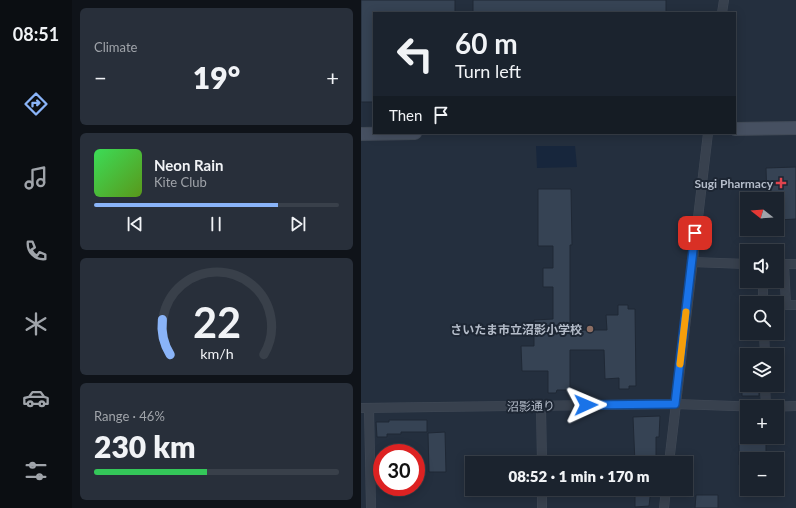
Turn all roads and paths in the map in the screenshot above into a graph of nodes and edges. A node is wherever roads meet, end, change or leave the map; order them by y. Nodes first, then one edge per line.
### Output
1 (724, 0) edge
2 (722, 12) edge
3 (796, 128) edge
4 (736, 129) edge
5 (361, 134) edge
6 (373, 134) edge
7 (708, 134) edge
8 (692, 262) junction
9 (740, 264) edge
10 (784, 264) edge
11 (796, 264) edge
12 (784, 288) edge
13 (796, 305) edge
14 (675, 404) junction
15 (541, 406) junction
16 (740, 406) edge
17 (784, 406) edge
18 (796, 406) edge
19 (365, 408) edge
20 (542, 456) edge
21 (670, 456) edge
22 (542, 496) edge
23 (665, 496) edge
24 (371, 508) edge
25 (542, 508) edge
26 (664, 508) edge

1 - 2 street
3 - 4 street
5 - 6 street
7 - 8 street
8 - 9 street
8 - 14 street
10 - 11 street
12 - 13 street
14 - 15 street, 沼影通り
14 - 16 street, 沼影通り
14 - 21 street
15 - 19 street, 沼影通り
15 - 20 street
17 - 18 street, 沼影通り
19 - 24 street
22 - 25 street
23 - 26 street

